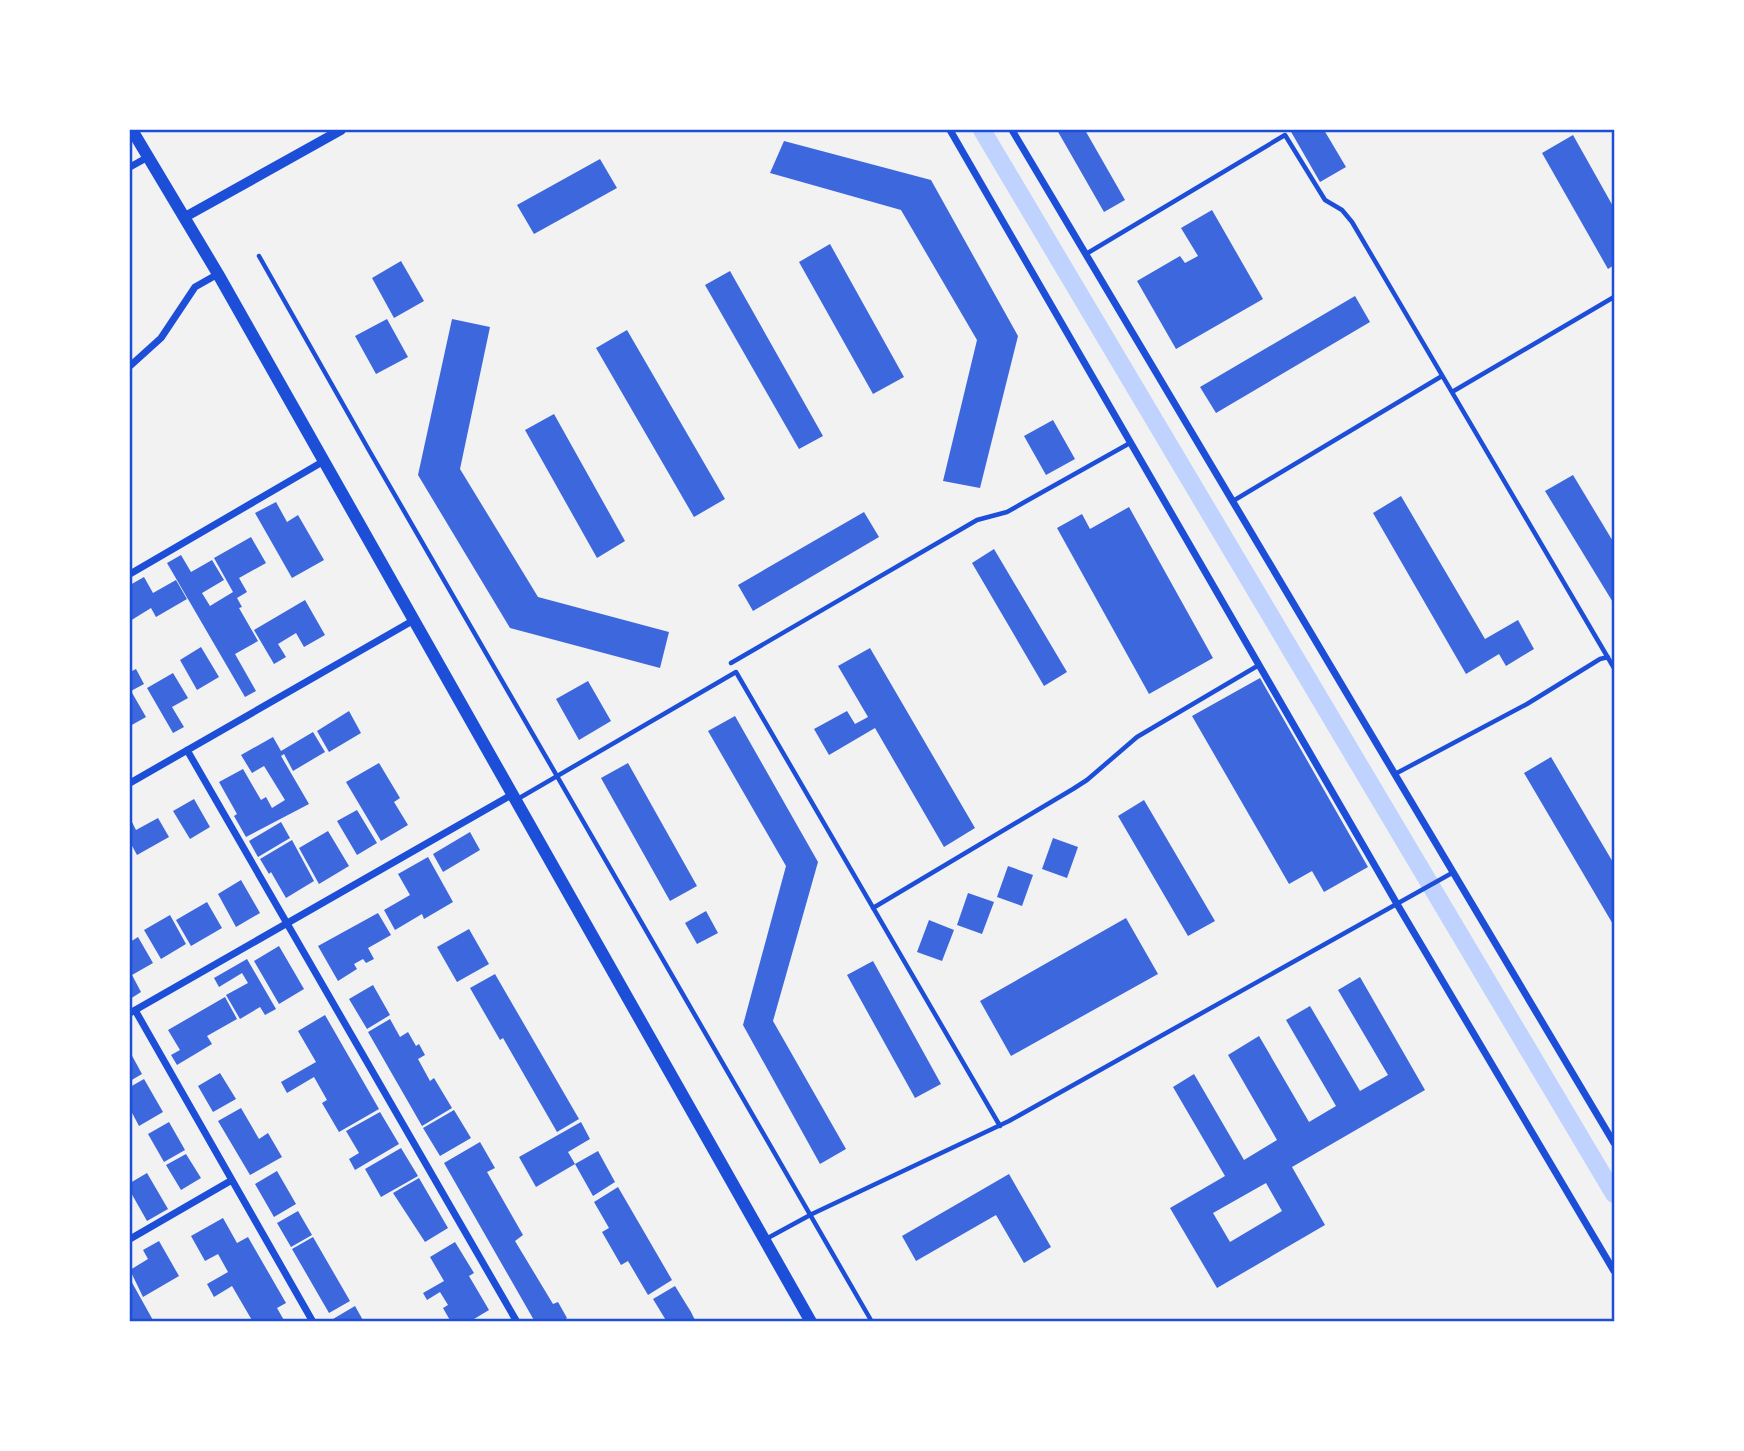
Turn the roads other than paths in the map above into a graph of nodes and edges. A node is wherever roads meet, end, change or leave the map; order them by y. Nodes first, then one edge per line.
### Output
1 (132, 130) edge
2 (341, 130) edge
3 (950, 130) edge
4 (1012, 130) edge
5 (148, 157) junction
6 (130, 167) edge
7 (185, 217) junction
8 (1086, 254) junction
9 (260, 256) dead end
10 (218, 274) junction
11 (1615, 297) edge
12 (130, 366) edge
13 (1442, 376) junction
14 (1452, 392) junction
15 (1130, 442) junction
16 (324, 461) junction
17 (1233, 501) junction
18 (130, 574) edge
19 (414, 620) junction
20 (1608, 657) junction
21 (731, 663) dead end
22 (1260, 665) junction
23 (1615, 668) edge
24 (187, 750) junction
25 (1395, 774) junction
26 (557, 775) junction
27 (130, 783) edge
28 (514, 797) junction
29 (1455, 872) junction
30 (1396, 904) junction
31 (873, 908) junction
32 (288, 923) junction
33 (132, 1012) edge
34 (1000, 1126) junction
35 (1615, 1143) edge
36 (233, 1180) junction
37 (811, 1214) junction
38 (130, 1239) edge
39 (765, 1239) junction
40 (1615, 1271) edge
41 (313, 1321) edge
42 (517, 1321) edge
43 (811, 1321) edge
44 (872, 1321) edge

1 - 5 main road
2 - 7 street
3 - 15 street
4 - 8 street
5 - 6 street
5 - 7 main road
7 - 10 main road
8 - 13 lane
8 - 17 street
9 - 26 lane
10 - 12 street
10 - 16 main road
11 - 14 lane
13 - 14 lane
13 - 17 lane
14 - 20 lane
15 - 21 lane
15 - 22 street
16 - 18 street
16 - 19 main road
17 - 25 street
19 - 24 street
19 - 28 main road
20 - 23 lane
20 - 25 lane
22 - 30 street
22 - 31 lane
24 - 27 street
24 - 32 street
25 - 29 street
26 - 28 lane
26 - 31 lane
26 - 37 lane
28 - 32 street
28 - 39 main road
29 - 30 lane
29 - 35 street
30 - 34 lane
30 - 40 street
31 - 34 lane
32 - 33 street
32 - 42 street
33 - 36 street
34 - 37 lane
36 - 38 street
36 - 41 street
37 - 39 lane
37 - 44 lane
39 - 43 main road

